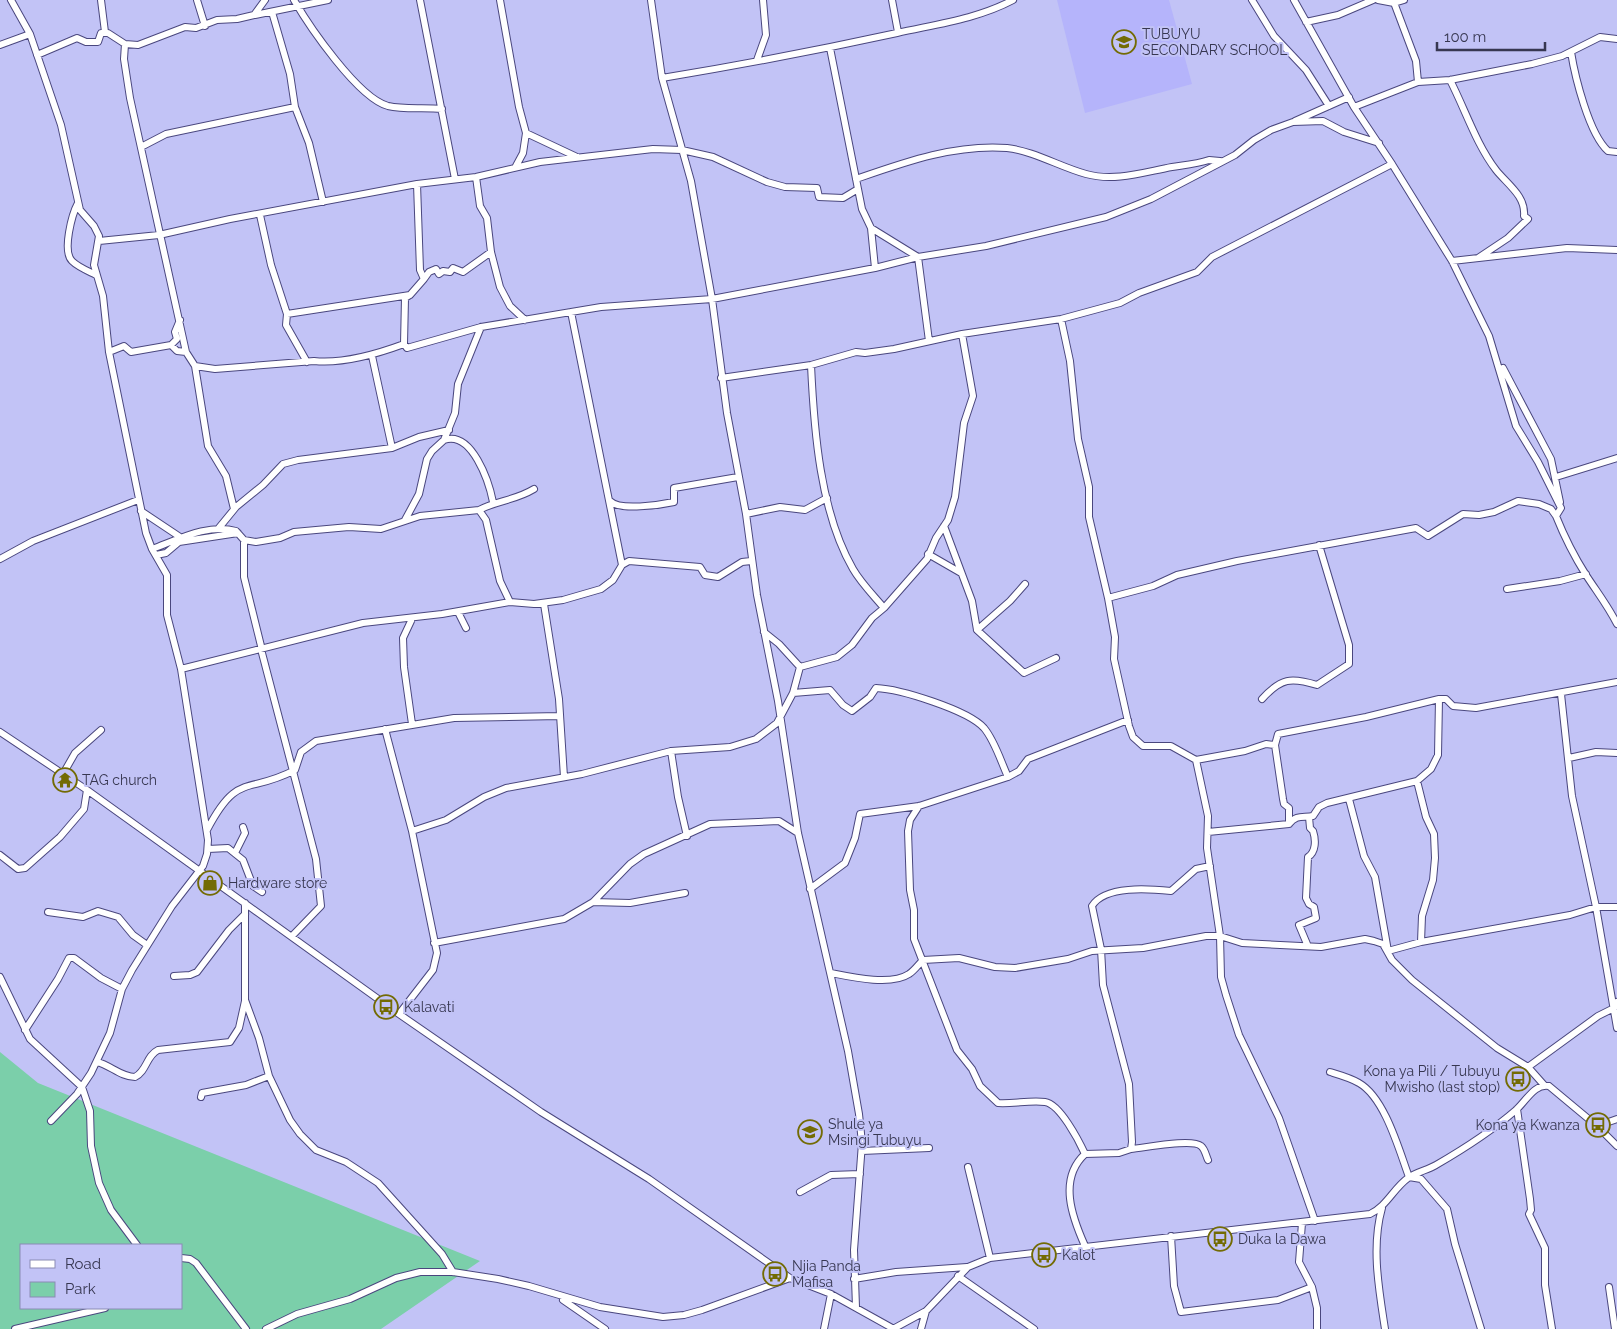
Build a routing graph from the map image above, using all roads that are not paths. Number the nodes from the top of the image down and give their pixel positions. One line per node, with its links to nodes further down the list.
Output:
1 (10, 0): 26 (street)
2 (101, 0): 24 (street)
3 (197, 0): 23 (street)
4 (265, 0): 21 (street)
5 (294, 0): 19 (street)
6 (328, 0): 19 (street)
7 (420, 0): 41 (street)
8 (500, 0): 43 (street)
9 (652, 0): 34 (street)
10 (763, 0): 33 (street)
11 (892, 0): 25 (street)
12 (1013, 0): 25 (street)
13 (1252, 0): 38 (street)
14 (1294, 0): 22 (street)
15 (1373, 0): 22 (street)
16 (1378, 0): 18 (street)
17 (1404, 0): 18 (street)
18 (1393, 1): 36 (street)
19 (298, 7): 20 (street); 41 (street)
20 (272, 12): 21 (street); 39 (street)
21 (254, 15): 23 (street)
22 (1306, 22): 37 (street)
23 (205, 26): 28 (street)
24 (105, 32): 28 (street); 32 (street)
25 (898, 32): 30 (street)
26 (30, 34): 29 (street); 32 (street)
27 (1617, 39): 31 (street)
28 (125, 44): 45 (street)
29 (0, 45)
30 (830, 48): 33 (street); 54 (street)
31 (1571, 52): 35 (street); 47 (street)
32 (37, 55): 58 (street)
33 (757, 60): 34 (street)
34 (662, 78): 46 (street)
35 (1450, 80): 36 (street); 66 (street)
36 (1418, 82): 40 (street)
37 (1349, 97): 38 (street); 40 (street)
38 (1329, 106): 42 (street)
39 (295, 107): 45 (street); 57 (street)
40 (1354, 107): 44 (street)
41 (442, 109): 53 (street)
42 (1293, 122): 44 (street); 49 (street)
43 (526, 133): 48 (street); 51 (street)
44 (1379, 143): 50 (street)
45 (141, 147): 61 (street)
46 (682, 150): 48 (street); 56 (street); 72 (street)
47 (1617, 152)
48 (578, 158): 51 (street)
49 (1221, 161): 54 (street); 65 (street)
50 (1392, 164): 67 (street); 76 (street)
51 (516, 166): 52 (street)
52 (476, 176): 53 (street); 64 (street)
53 (455, 179): 55 (street)
54 (856, 179): 56 (street)
55 (417, 184): 57 (street); 70 (street)
56 (858, 189): 60 (street)
57 (323, 202): 59 (street)
58 (78, 203): 62 (street); 69 (street)
59 (260, 215): 61 (street); 74 (street)
60 (871, 228): 65 (street); 68 (street)
61 (159, 235): 62 (street); 75 (street)
62 (99, 241): 69 (street)
63 (1617, 250): 66 (street)
64 (491, 252): 70 (street); 77 (street)
65 (918, 257): 68 (street); 80 (street)
66 (1478, 258): 67 (street)
67 (1452, 261): 86 (street)
68 (875, 268): 72 (street)
69 (96, 275): 83 (street)
70 (424, 279): 71 (street)
71 (410, 295): 74 (street); 81 (street)
72 (712, 299): 73 (street); 90 (street)
73 (571, 312): 77 (street); 100 (street)
74 (287, 314): 87 (street)
75 (180, 319): 82 (street); 84 (street)
76 (1061, 319): 79 (street); 124 (street)
77 (525, 320): 78 (street)
78 (481, 327): 81 (street); 91 (street)
79 (962, 334): 80 (street); 109 (street)
80 (929, 342): 88 (street)
81 (404, 344): 85 (street)
82 (171, 345): 83 (street); 84 (street)
83 (109, 352): 99 (street)
84 (186, 352): 89 (street)
85 (372, 356): 87 (street); 93 (street)
86 (1497, 357): 96 (street); 102 (street)
87 (307, 362): 89 (street)
88 (811, 365): 90 (street); 98 (street)
89 (195, 366): 103 (street)
90 (722, 378): 95 (street)
91 (448, 430): 92 (street); 93 (street)
92 (444, 440): 101 (street); 108 (street)
93 (392, 448): 103 (street)
94 (1617, 458): 96 (street)
95 (738, 476): 100 (street); 106 (street)
96 (1556, 477): 102 (street)
97 (534, 489): 101 (street)
98 (827, 498): 106 (street); 127 (street)
99 (138, 500): 105 (street); 117 (street)
100 (609, 500): 119 (street)
101 (493, 502): 104 (street)
102 (1561, 508): 107 (street)
103 (234, 509): 110 (street)
104 (479, 510): 108 (street); 125 (street)
105 (142, 511): 112 (street); 115 (street)
106 (746, 514): 118 (street)
107 (1556, 516): 114 (street); 121 (street)
108 (405, 520): 113 (street)
109 (944, 526): 116 (street); 120 (street)
110 (218, 529): 111 (street); 112 (street)
111 (238, 533): 113 (street); 115 (street)
112 (180, 537): 115 (street)
113 (244, 540): 134 (street)
114 (1319, 545): 124 (street); 141 (street)
115 (154, 552): 137 (street)
116 (928, 554): 120 (street); 127 (street)
117 (0, 559)
118 (751, 561): 119 (street); 133 (street)
119 (622, 565): 126 (street)
120 (961, 573): 132 (street)
121 (1586, 574): 123 (street); 130 (street)
122 (1026, 584): 132 (street)
123 (1507, 589)
124 (1108, 598): 145 (street)
125 (510, 602): 126 (street); 128 (street)
126 (544, 604): 143 (street)
127 (884, 608): 136 (street)
128 (458, 612): 131 (street); 134 (street)
129 (411, 621): 146 (street)
130 (1617, 624)
131 (466, 628)
132 (976, 630): 135 (street)
133 (764, 632): 136 (street); 144 (street)
134 (262, 651): 137 (street); 155 (street)
135 (1056, 658)
136 (800, 667): 139 (street)
137 (181, 669): 166 (street)
138 (1617, 682): 140 (street)
139 (793, 693): 144 (street); 158 (street)
140 (1561, 694): 142 (street); 153 (street)
141 (1262, 699)
142 (1439, 699): 150 (street); 159 (street)
143 (560, 716): 146 (street); 157 (street)
144 (780, 717): 151 (street); 169 (street)
145 (1128, 720): 154 (street); 158 (street)
146 (412, 724): 147 (street)
147 (385, 729): 155 (street); 167 (street)
148 (101, 730): 156 (street)
149 (0, 732): 156 (street)
150 (1275, 745): 154 (street); 164 (street)
151 (671, 751): 157 (street); 170 (street)
152 (1617, 753): 153 (street)
153 (1569, 758): 181 (street)
154 (1196, 760): 168 (street)
155 (292, 772): 166 (street); 185 (street)
156 (64, 774): 160 (street)
157 (564, 777): 167 (street)
158 (1008, 777): 162 (street)
159 (1417, 782): 161 (street); 187 (street)
160 (87, 790): 173 (street); 175 (street)
161 (1349, 799): 163 (street); 192 (street)
162 (919, 806): 176 (street); 193 (street)
163 (1309, 817): 164 (street); 189 (street)
164 (1289, 824): 168 (street)
165 (244, 827): 172 (street)
166 (207, 830): 171 (street)
167 (412, 831): 188 (street)
168 (1208, 832): 174 (street)
169 (798, 833): 170 (street); 176 (street)
170 (687, 836): 180 (street)
171 (208, 849): 172 (street); 175 (street)
172 (235, 853): 177 (street)
173 (0, 856)
174 (1210, 866): 186 (street); 191 (street)
175 (200, 871): 179 (street); 190 (street)
176 (810, 889): 194 (street)
177 (262, 892)
178 (684, 893): 180 (street)
179 (245, 902): 184 (street); 185 (street)
180 (593, 902): 188 (street)
181 (1596, 907): 182 (street); 187 (street); 199 (street)
182 (1617, 907)
183 (48, 912): 190 (street)
184 (244, 914): 195 (street); 198 (street)
185 (292, 936): 200 (street)
186 (1220, 936): 189 (street); 191 (street); 225 (street)
187 (1421, 942): 192 (street)
188 (434, 943): 200 (street)
189 (1307, 944): 192 (street)
190 (147, 945): 197 (street)
191 (1101, 949): 193 (street); 216 (street)
192 (1388, 951): 204 (street)
193 (923, 960): 194 (street); 218 (street)
194 (831, 973): 217 (street)
195 (174, 976)
196 (0, 977): 202 (street)
197 (122, 989): 202 (street); 203 (street)
198 (245, 1000): 203 (street); 206 (street)
199 (1615, 1005): 201 (street); 204 (street)
200 (399, 1014): 235 (street)
201 (1617, 1028)
202 (25, 1030): 208 (street)
203 (97, 1062): 208 (street)
204 (1528, 1067): 207 (street)
205 (1330, 1072): 222 (street)
206 (269, 1076): 209 (street); 233 (street)
207 (1544, 1085): 210 (street); 213 (street)
208 (82, 1087): 212 (street); 228 (street)
209 (201, 1097)
210 (1517, 1109): 222 (street); 256 (street)
211 (1617, 1119): 213 (street)
212 (51, 1121)
213 (1597, 1126): 214 (street)
214 (1617, 1146)
215 (929, 1148): 217 (street)
216 (1131, 1149): 218 (street); 219 (street)
217 (862, 1151): 221 (street)
218 (1085, 1154): 229 (street)
219 (1208, 1160)
220 (968, 1167): 231 (street)
221 (860, 1174): 223 (street); 236 (street)
222 (1409, 1177): 224 (street); 255 (street)
223 (800, 1192)
224 (1382, 1208): 225 (street); 254 (street)
225 (1315, 1221): 226 (street)
226 (1302, 1223): 227 (street); 237 (street)
227 (1171, 1236): 229 (street); 237 (street)
228 (136, 1244)
229 (1085, 1246): 231 (street)
230 (182, 1258): 246 (street)
231 (990, 1258): 232 (street)
232 (968, 1267): 234 (street); 236 (street)
233 (453, 1272): 239 (street); 247 (street)
234 (958, 1276): 243 (street); 252 (street)
235 (790, 1278): 239 (street); 240 (street)
236 (854, 1279): 241 (street)
237 (1312, 1287): 253 (street)
238 (1609, 1287): 244 (street)
239 (552, 1294): 248 (street)
240 (831, 1294): 241 (street); 249 (street)
241 (856, 1307): 250 (street)
242 (101, 1309): 245 (street)
243 (926, 1311): 250 (street); 251 (street)
244 (1615, 1313): 257 (street)
245 (15, 1329)
246 (246, 1329)
247 (266, 1329)
248 (605, 1329)
249 (824, 1329)
250 (893, 1329)
251 (921, 1329)
252 (1034, 1329)
253 (1317, 1329)
254 (1385, 1329)
255 (1481, 1329)
256 (1552, 1329)
257 (1615, 1329)

